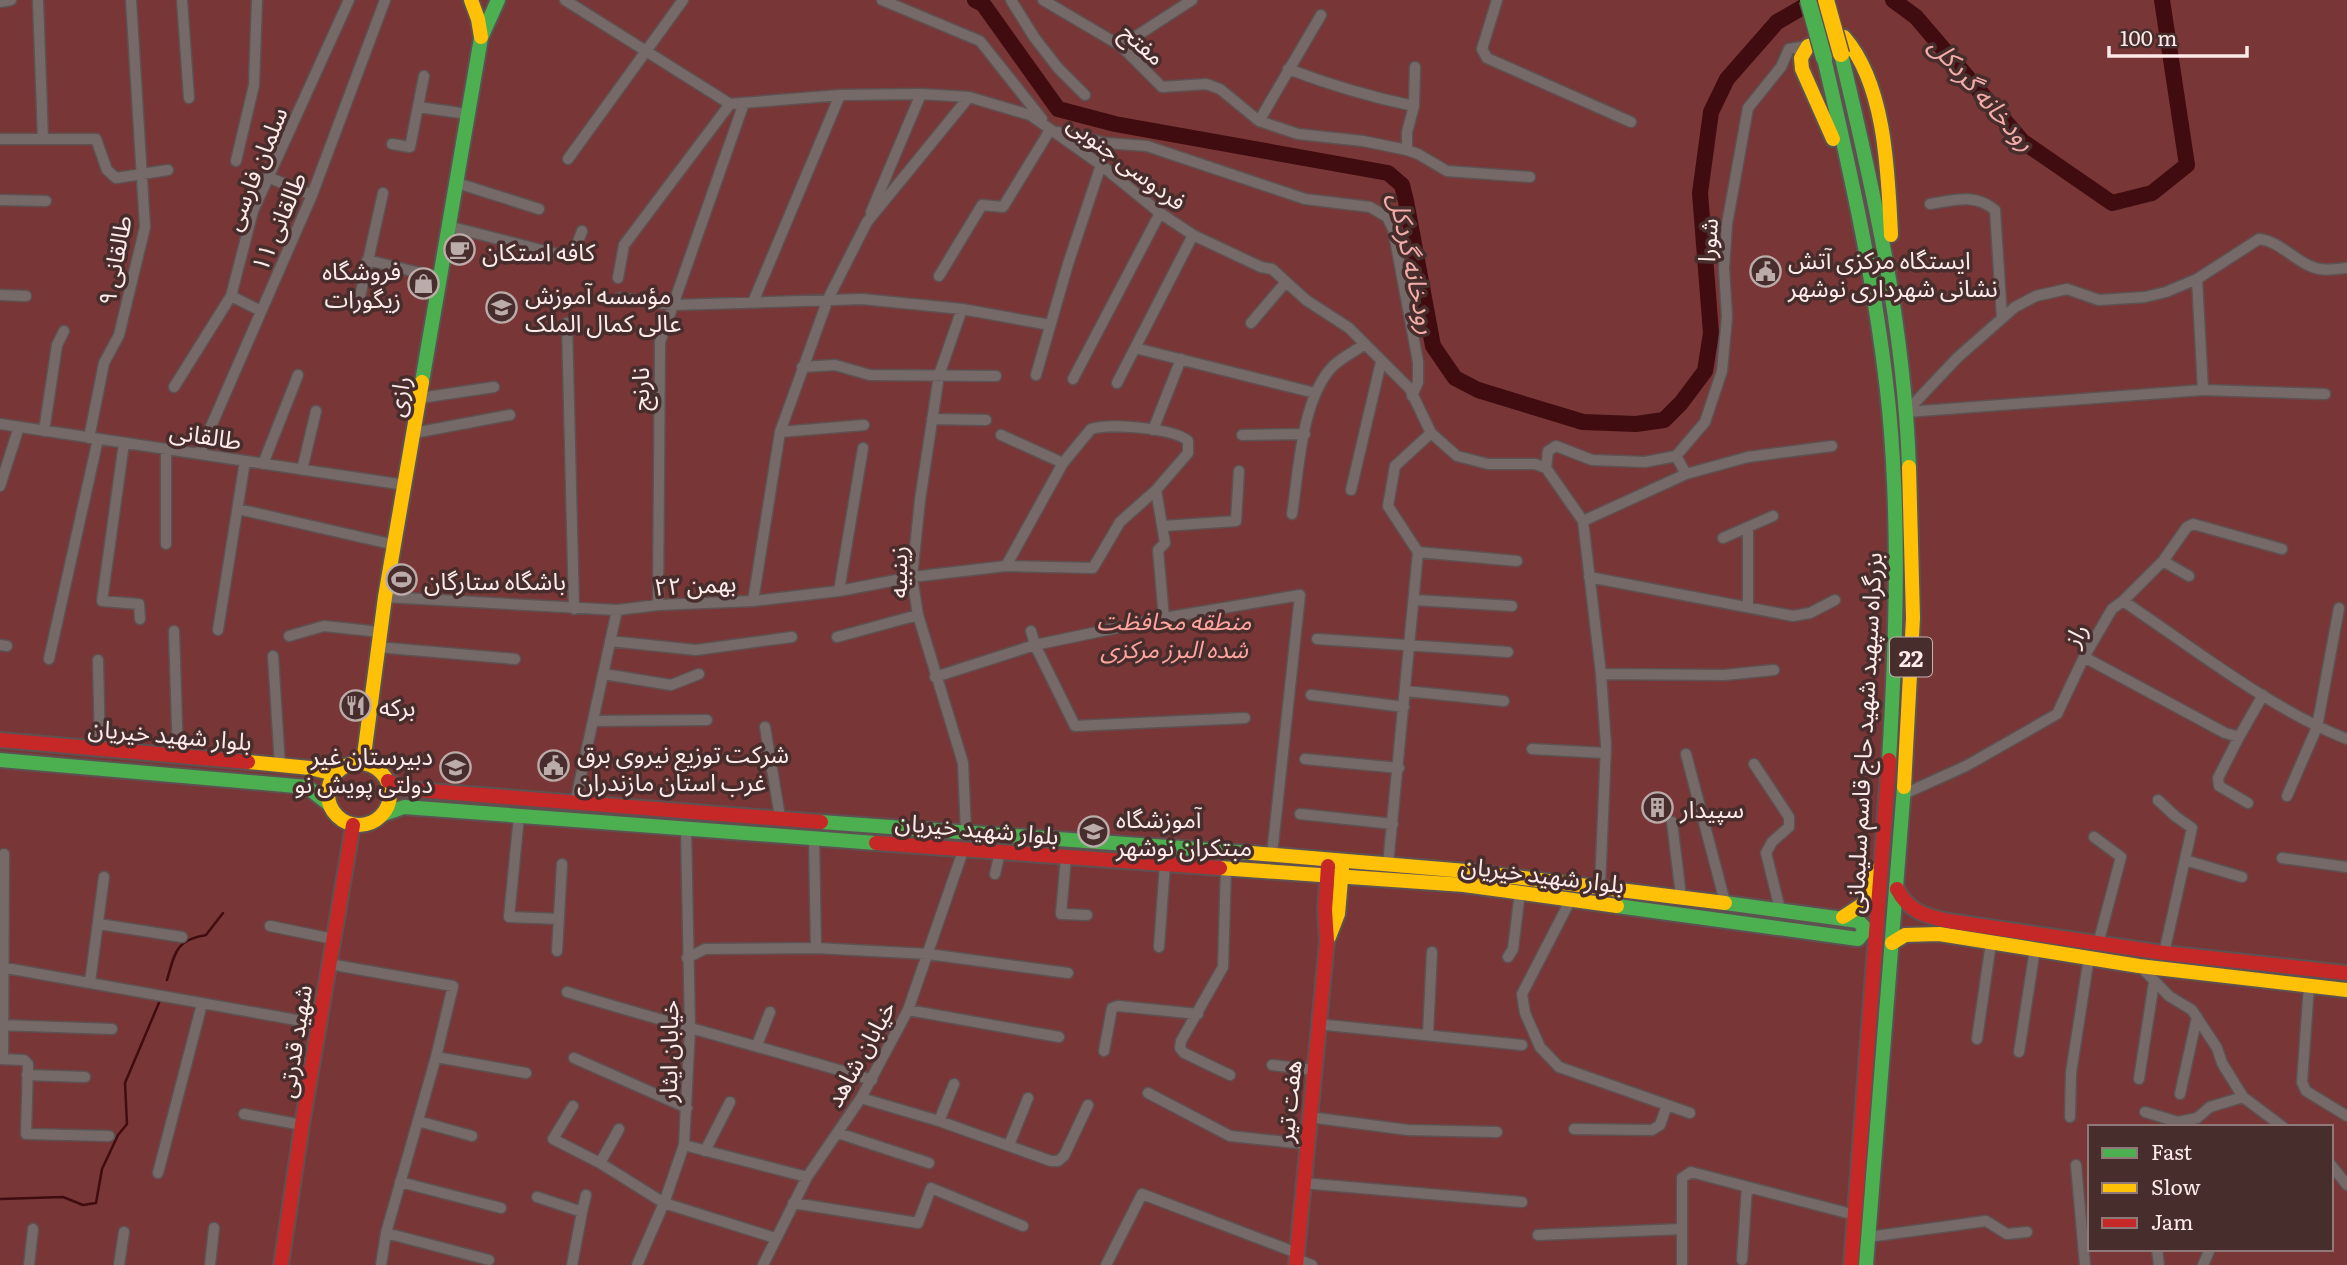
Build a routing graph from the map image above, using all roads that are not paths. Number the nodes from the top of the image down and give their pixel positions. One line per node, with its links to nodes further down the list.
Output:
1 (12, 0): 19 (street)
2 (38, 0): 44 (street)
3 (131, 0): 51 (street, طالقانی ۹)
4 (182, 0): 34 (street)
5 (257, 0): 48 (street)
6 (349, 0): 53 (street, سلمان فارسی)
7 (385, 0): 56 (street, طالقانی ۱۱)
8 (472, 0): 9 (main road); 21 (main road)
9 (496, 0): 21 (main road)
10 (565, 0): 24 (street)
11 (682, 0): 24 (street)
12 (881, 0): 42 (street)
13 (1011, 0): 32 (street)
14 (1043, 0): 22 (street, مفتح)
15 (1192, 0): 22 (street)
16 (1497, 0): 41 (street)
17 (1808, 0): 60 (main road, بزرگراه سپهبد شهید حاج قاسم سلیمانی / 22, bridge)
18 (1826, 0): 74 (main road, بزرگراه سپهبد شهید حاج قاسم سلیمانی / 22, bridge)
19 (0, 2)
20 (1321, 15): 27 (street)
21 (481, 38): 39 (main road, رازی)
22 (1121, 46): 40 (street, مفتح)
23 (1808, 46): 26 (street, شورا); 28 (main road); 74 (main road)
24 (645, 51): 36 (street); 47 (street)
25 (1415, 67): 37 (street)
26 (1781, 67): 28 (street); 130 (street, شورا)
27 (1288, 69): 37 (street); 40 (street)
28 (1802, 69): 60 (main road)
29 (424, 76): 38 (street)
30 (921, 94): 31 (street, فردوسی جنوبی); 33 (street, فردوسی جنوبی); 63 (street)
31 (840, 95): 35 (street, فردوسی جنوبی); 81 (street)
32 (1085, 95)
33 (969, 97): 42 (street, فردوسی جنوبی); 63 (street)
34 (189, 98)
35 (744, 103): 36 (street, فردوسی جنوبی); 82 (street, نارنج)
36 (730, 104): 71 (street)
37 (1414, 106): 46 (street)
38 (418, 107): 39 (street); 45 (street)
39 (468, 114): 54 (main road, رازی)
40 (1259, 121): 46 (street)
41 (1632, 122)
42 (1050, 130): 49 (street, فردوسی جنوبی); 69 (street); 106 (street)
43 (0, 139): 44 (street)
44 (43, 139): 51 (street)
45 (392, 144)
46 (1407, 150): 52 (street)
47 (568, 159)
48 (236, 161)
49 (1101, 165): 62 (street, فردوسی جنوبی); 88 (street)
50 (169, 170): 51 (street)
51 (142, 174): 124 (street, طالقانی ۹)
52 (1531, 177)
53 (270, 178): 56 (street); 77 (street, سلمان فارسی)
54 (457, 183): 61 (street); 64 (main road, رازی)
55 (383, 193): 67 (street)
56 (312, 195): 84 (street, طالقانی ۱۱)
57 (0, 200): 58 (street)
58 (46, 201)
59 (1930, 204): 85 (street)
60 (1859, 208): 243 (main road, بزرگراه سپهبد شهید حاج قاسم سلیمانی / 22)
61 (540, 209)
62 (1160, 213): 66 (street, فردوسی جنوبی); 99 (street)
63 (867, 222): 79 (street)
64 (448, 226): 65 (street); 70 (main road, رازی)
65 (582, 231)
66 (1193, 235): 73 (street, فردوسی جنوبی); 91 (street)
67 (367, 260): 70 (street); 80 (street)
68 (2347, 268): 72 (street)
69 (939, 276)
70 (440, 278): 107 (main road, رازی)
71 (618, 278)
72 (2197, 279): 85 (street); 103 (street)
73 (1285, 283): 87 (street); 90 (street, فردوسی جنوبی)
74 (1892, 291): 109 (main road, بزرگراه سپهبد شهید حاج قاسم سلیمانی / 22)
75 (0, 295): 76 (street)
76 (26, 296)
77 (231, 296): 84 (street); 101 (street, سلمان فارسی)
78 (620, 299): 82 (street)
79 (828, 299): 81 (street); 83 (street); 94 (street)
80 (359, 301)
81 (753, 302): 82 (street)
82 (674, 305): 165 (street, نارنج)
83 (962, 309): 88 (street); 96 (street, زینبیه)
84 (261, 311): 129 (street, طالقانی ۱۱)
85 (2002, 318): 109 (street)
86 (566, 323): 169 (street)
87 (1251, 323)
88 (1050, 325): 97 (street)
89 (64, 331): 117 (street)
90 (1364, 345): 93 (street, فردوسی جنوبی); 104 (street)
91 (1135, 348): 92 (street); 100 (street)
92 (1181, 359): 104 (street); 116 (street)
93 (1381, 362): 106 (street, فردوسی جنوبی); 141 (street)
94 (802, 367): 96 (street); 118 (street)
95 (298, 374): 133 (street)
96 (939, 375): 98 (street); 111 (street, زینبیه)
97 (1036, 375)
98 (996, 376)
99 (1073, 379)
100 (1116, 383)
101 (174, 387)
102 (494, 387): 107 (street)
103 (2203, 390): 105 (street); 109 (street)
104 (1315, 394): 121 (street)
105 (2325, 394)
106 (1412, 396): 120 (street, فردوسی جنوبی)
107 (420, 398): 119 (main road, رازی)
108 (316, 411): 135 (street)
109 (1907, 412): 222 (main road, بزرگراه سپهبد شهید حاج قاسم سلیمانی / 22)
110 (510, 415): 119 (street)
111 (932, 419): 112 (street); 157 (street, زینبیه)
112 (986, 420)
113 (0, 424): 115 (street, طالقانی)
114 (864, 425): 118 (street)
115 (19, 427): 117 (street, طالقانی); 139 (street)
116 (1153, 430): 132 (street, ۲۲ بهمن); 140 (street, ۲۲ بهمن)
117 (44, 431): 124 (street, طالقانی)
118 (780, 432): 163 (street)
119 (414, 433): 138 (main road, رازی)
120 (1431, 433): 134 (street, فردوسی جنوبی); 152 (street)
121 (1305, 434): 123 (street); 143 (street)
122 (1001, 435): 132 (street)
123 (1241, 435)
124 (93, 438): 125 (street, طالقانی); 188 (street, طالقانی ۹)
125 (124, 443): 127 (street, طالقانی); 173 (street)
126 (1832, 446): 137 (street)
127 (166, 449): 129 (street, طالقانی); 149 (street)
128 (863, 449): 159 (street)
129 (199, 454): 131 (street, طالقانی)
130 (1676, 456): 134 (street); 137 (street)
131 (245, 461): 133 (street, طالقانی); 142 (street)
132 (1063, 463): 155 (street, ۲۲ بهمن)
133 (263, 464): 135 (street, طالقانی)
134 (1546, 468): 145 (street)
135 (302, 470): 138 (street, طالقانی)
136 (1239, 471): 146 (street)
137 (1686, 474): 145 (street)
138 (405, 485): 150 (main road, رازی)
139 (0, 486)
140 (1156, 490): 146 (street); 155 (street, ۲۲ بهمن)
141 (1351, 491)
142 (238, 509): 150 (street); 174 (street)
143 (1292, 514)
144 (1773, 516): 147 (street)
145 (1583, 521): 158 (street)
146 (1164, 526): 172 (street)
147 (1748, 528): 148 (street); 167 (street)
148 (1723, 538)
149 (166, 544)
150 (395, 545): 160 (main road, رازی)
151 (2282, 549): 154 (street, راز)
152 (1418, 552): 153 (street); 161 (street)
153 (1517, 561)
154 (2163, 561): 156 (street); 164 (street, راز)
155 (1006, 566): 157 (street, ۲۲ بهمن)
156 (2189, 576)
157 (912, 577): 159 (street, ۲۲ بهمن); 171 (street, زینبیه)
158 (1589, 577): 167 (street); 194 (street)
159 (839, 591): 163 (street, ۲۲ بهمن)
160 (385, 597): 169 (street, ۲۲ بهمن); 181 (main road, رازی)
161 (1415, 600): 166 (street); 184 (street)
162 (1835, 600): 167 (street)
163 (753, 601): 165 (street, ۲۲ بهمن)
164 (2123, 601): 187 (street, راز); 198 (street)
165 (657, 605): 170 (street, ۲۲ بهمن)
166 (1512, 606)
167 (1748, 606)
168 (2339, 608): 205 (street)
169 (573, 609): 170 (street, ۲۲ بهمن)
170 (617, 610): 182 (street)
171 (918, 615): 179 (street); 195 (street, زینبیه)
172 (1164, 618): 183 (street); 241 (street)
173 (140, 619)
174 (218, 630)
175 (174, 631): 213 (street)
176 (1031, 631): 183 (street)
177 (289, 636): 181 (street)
178 (792, 637): 182 (street)
179 (837, 637)
180 (1317, 639): 184 (street)
181 (379, 640): 189 (street); 216 (main road, رازی)
182 (610, 641): 192 (street)
183 (1035, 645): 195 (street); 201 (street)
184 (1410, 646): 185 (street); 196 (street)
185 (1508, 652)
186 (273, 656): 218 (street)
187 (2084, 657): 206 (street); 222 (street, راز)
188 (49, 659)
189 (515, 659)
190 (98, 660): 209 (street)
191 (1774, 670): 194 (street)
192 (604, 674): 193 (street); 203 (street)
193 (699, 674)
194 (1601, 674): 211 (street)
195 (935, 677): 238 (street, زینبیه)
196 (1406, 691): 199 (street); 200 (street)
197 (1311, 695): 200 (street)
198 (2263, 695): 205 (street); 206 (street)
199 (1504, 701)
200 (1404, 707): 219 (street)
201 (1245, 718)
202 (707, 720): 203 (street)
203 (593, 721): 225 (street)
204 (765, 727): 231 (street)
205 (2317, 727): 207 (street); 223 (street)
206 (2239, 737): 226 (street)
207 (2347, 739)
208 (0, 740): 209 (main road, بلوار شهید خیریان)
209 (100, 749): 213 (main road, بلوار شهید خیریان)
210 (1532, 749): 211 (street)
211 (1605, 753): 255 (street)
212 (1686, 754): 260 (street)
213 (178, 756): 218 (main road, بلوار شهید خیریان)
214 (1305, 759): 219 (street)
215 (0, 760): 227 (main road, بلوار شهید خیریان)
216 (363, 763): 220 (main road); 221 (main road)
217 (1754, 764): 261 (street)
218 (280, 765): 220 (main road, بلوار شهید خیریان)
219 (1399, 768): 233 (street)
220 (335, 774): 227 (main road)
221 (388, 781): 225 (main road, بلوار شهید خیریان); 228 (main road)
222 (1904, 794): 256 (main road, بزرگراه سپهبد شهید حاج قاسم سلیمانی / 22)
223 (2287, 796)
224 (2158, 800): 245 (street)
225 (575, 803): 231 (main road, بلوار شهید خیریان)
226 (2248, 803)
227 (329, 804): 234 (main road)
228 (384, 814): 230 (main road, بلوار شهید خیریان); 234 (main road)
229 (1300, 814): 233 (street)
230 (519, 816): 235 (main road, بلوار شهید خیریان); 264 (street)
231 (780, 817): 238 (main road, بلوار شهید خیریان)
232 (1672, 822): 258 (street)
233 (1393, 824): 248 (street)
234 (353, 825): 269 (main road, شهید قدرتی)
235 (686, 828): 236 (main road, بلوار شهید خیریان); 282 (street, خیابان ایثار)
236 (814, 837): 238 (main road, بلوار شهید خیریان); 274 (street)
237 (2094, 837): 276 (street)
238 (965, 841): 239 (main road, بلوار شهید خیریان); 241 (main road, بلوار شهید خیریان); 280 (street, خیابان شاهد)
239 (1000, 852): 242 (main road, بلوار شهید خیریان); 252 (street)
240 (4, 854): 286 (street)
241 (1272, 854): 249 (main road, بلوار شهید خیریان)
242 (1066, 857): 247 (main road, بلوار شهید خیریان); 262 (street)
243 (1883, 858): 263 (main road); 283 (main road, بزرگراه سپهبد شهید حاج قاسم سلیمانی / 22)
244 (2282, 858): 250 (street)
245 (2185, 860): 254 (street); 279 (street)
246 (562, 864): 264 (street)
247 (1166, 864): 251 (main road, بلوار شهید خیریان); 273 (street)
248 (1388, 865): 249 (main road, بلوار شهید خیریان); 255 (main road, بلوار شهید خیریان)
249 (1335, 867): 251 (main road, بلوار شهید خیریان); 257 (main road, بلوار شهید خیریان); 301 (main road, هفت تیر)
250 (2347, 867)
251 (1226, 868): 298 (street)
252 (995, 874)
253 (104, 877): 265 (street)
254 (2242, 877)
255 (1600, 886): 258 (main road, بلوار شهید خیریان)
256 (1897, 890): 267 (main road); 271 (main road, بزرگراه سپهبد شهید حاج قاسم سلیمانی / 22)
257 (1520, 892): 259 (main road, بلوار شهید خیریان); 281 (street)
258 (1681, 896): 260 (main road, بلوار شهید خیریان)
259 (1571, 899): 270 (main road, بلوار شهید خیریان); 331 (street)
260 (1725, 902): 261 (main road, بلوار شهید خیریان)
261 (1780, 909): 263 (main road, بلوار شهید خیریان)
262 (1087, 915)
263 (1842, 918): 270 (main road, بلوار شهید خیریان)
264 (559, 919): 277 (street)
265 (99, 924): 268 (street); 290 (street)
266 (270, 926): 269 (street)
267 (1948, 928): 271 (main road); 272 (main road); 276 (main road)
268 (182, 937)
269 (333, 939): 284 (main road, شهید قدرتی)
270 (1858, 939): 283 (main road)
271 (1892, 943): 380 (main road, بزرگراه سپهبد شهید حاج قاسم سلیمانی / 22)
272 (1991, 943): 275 (main road); 307 (street)
273 (1159, 947)
274 (817, 948): 280 (street); 282 (street)
275 (2035, 949): 276 (main road); 311 (street)
276 (2094, 950): 279 (main road); 285 (main road); 337 (street)
277 (557, 951)
278 (1432, 952): 305 (street)
279 (2165, 953): 287 (main road)
280 (928, 954): 288 (street); 296 (street, خیابان شاهد)
281 (1508, 957)
282 (687, 958): 304 (street, خیابان ایثار)
283 (1873, 959): 371 (main road, بزرگراه سپهبد شهید حاج قاسم سلیمانی / 22)
284 (329, 964): 300 (main road, شهید قدرتی); 312 (street)
285 (2139, 966): 291 (street); 292 (main road)
286 (1, 967): 290 (street); 302 (street)
287 (2310, 969): 289 (main road); 292 (main road)
288 (1068, 973)
289 (2347, 973)
290 (90, 982): 295 (street)
291 (2154, 982): 299 (street); 321 (street)
292 (2309, 986): 293 (main road); 338 (street)
293 (2347, 990)
294 (567, 992): 304 (street)
295 (202, 1003): 300 (street); 358 (street)
296 (908, 1010): 306 (street); 322 (street, خیابان شاهد)
297 (770, 1012): 308 (street)
298 (1198, 1014): 310 (street); 319 (street)
299 (2197, 1017): 325 (street); 326 (street)
300 (319, 1024): 342 (main road, شهید قدرتی)
301 (1317, 1024): 305 (street); 316 (main road, هفت تیر)
302 (1, 1025): 303 (street); 314 (street)
303 (112, 1029)
304 (690, 1030): 308 (street); 333 (street, خیابان ایثار)
305 (1428, 1034): 309 (street)
306 (1059, 1037)
307 (1977, 1039)
308 (757, 1045): 322 (street)
309 (1522, 1045)
310 (1104, 1051)
311 (2019, 1052)
312 (436, 1057): 317 (street); 340 (street)
313 (574, 1058): 333 (street)
314 (1, 1059): 318 (street)
315 (1272, 1065): 316 (street)
316 (1313, 1070): 339 (main road, هفت تیر)
317 (526, 1073)
318 (27, 1075): 320 (street); 348 (street)
319 (1230, 1075)
320 (85, 1077)
321 (2139, 1079)
322 (872, 1080): 327 (street, خیابان شاهد)
323 (954, 1084): 341 (street)
324 (1148, 1093): 350 (street)
325 (2180, 1094)
326 (2243, 1097): 334 (street); 343 (street)
327 (861, 1098): 341 (street); 347 (street, خیابان شاهد)
328 (1028, 1098): 352 (street)
329 (730, 1102): 353 (street)
330 (1088, 1105): 352 (street)
331 (1667, 1105): 335 (street); 345 (street)
332 (573, 1106): 354 (street)
333 (687, 1108): 351 (street, خیابان ایثار)
334 (2145, 1112)
335 (1690, 1113)
336 (244, 1114): 342 (street)
337 (2070, 1116)
338 (2347, 1116)
339 (1309, 1117): 346 (street); 350 (main road, هفت تیر)
340 (418, 1121): 349 (street); 360 (street)
341 (939, 1121): 352 (street)
342 (302, 1125): 390 (main road, شهید قدرتی)
343 (2280, 1125)
344 (619, 1129): 354 (street)
345 (1574, 1129)
346 (1497, 1132)
347 (838, 1133): 355 (street); 359 (street, خیابان شاهد)
348 (109, 1136)
349 (472, 1136)
350 (1306, 1144): 361 (main road, هفت تیر)
351 (684, 1145): 353 (street); 367 (street, خیابان ایثار)
352 (1009, 1145)
353 (705, 1151): 359 (street)
354 (600, 1163): 367 (street)
355 (929, 1163)
356 (2076, 1165): 397 (street)
357 (2333, 1168): 362 (street)
358 (158, 1173)
359 (807, 1177): 368 (street, خیابان شاهد)
360 (400, 1182): 369 (street); 378 (street)
361 (1303, 1183): 366 (street); 384 (main road, هفت تیر)
362 (2347, 1185)
363 (1747, 1187): 371 (street); 375 (street); 382 (street)
364 (586, 1195): 370 (street)
365 (537, 1197): 370 (street)
366 (1522, 1202)
367 (664, 1203): 381 (street); 385 (street, خیابان ایثار)
368 (793, 1203): 372 (street); 381 (street, خیابان شاهد)
369 (501, 1209)
370 (582, 1212): 392 (street)
371 (1855, 1215): 395 (main road, بزرگراه سپهبد شهید حاج قاسم سلیمانی / 22)
372 (1023, 1227)
373 (214, 1228): 389 (street)
374 (33, 1229): 387 (street)
375 (1682, 1229): 379 (street); 394 (street)
376 (124, 1232): 388 (street)
377 (2027, 1232): 380 (street)
378 (386, 1233): 383 (street); 391 (street)
379 (1538, 1235)
380 (1868, 1237): 396 (main road, بزرگراه سپهبد شهید حاج قاسم سلیمانی / 22)
381 (775, 1238): 386 (street, خیابان شاهد)
382 (1742, 1259)
383 (489, 1260)
384 (1300, 1261): 393 (street)
385 (639, 1264)
386 (766, 1264)
387 (29, 1265)
388 (120, 1265)
389 (210, 1265)
390 (281, 1265)
391 (381, 1265)
392 (572, 1265)
393 (1106, 1265)
394 (1682, 1265)
395 (1851, 1265)
396 (1866, 1265)
397 (2085, 1265)

